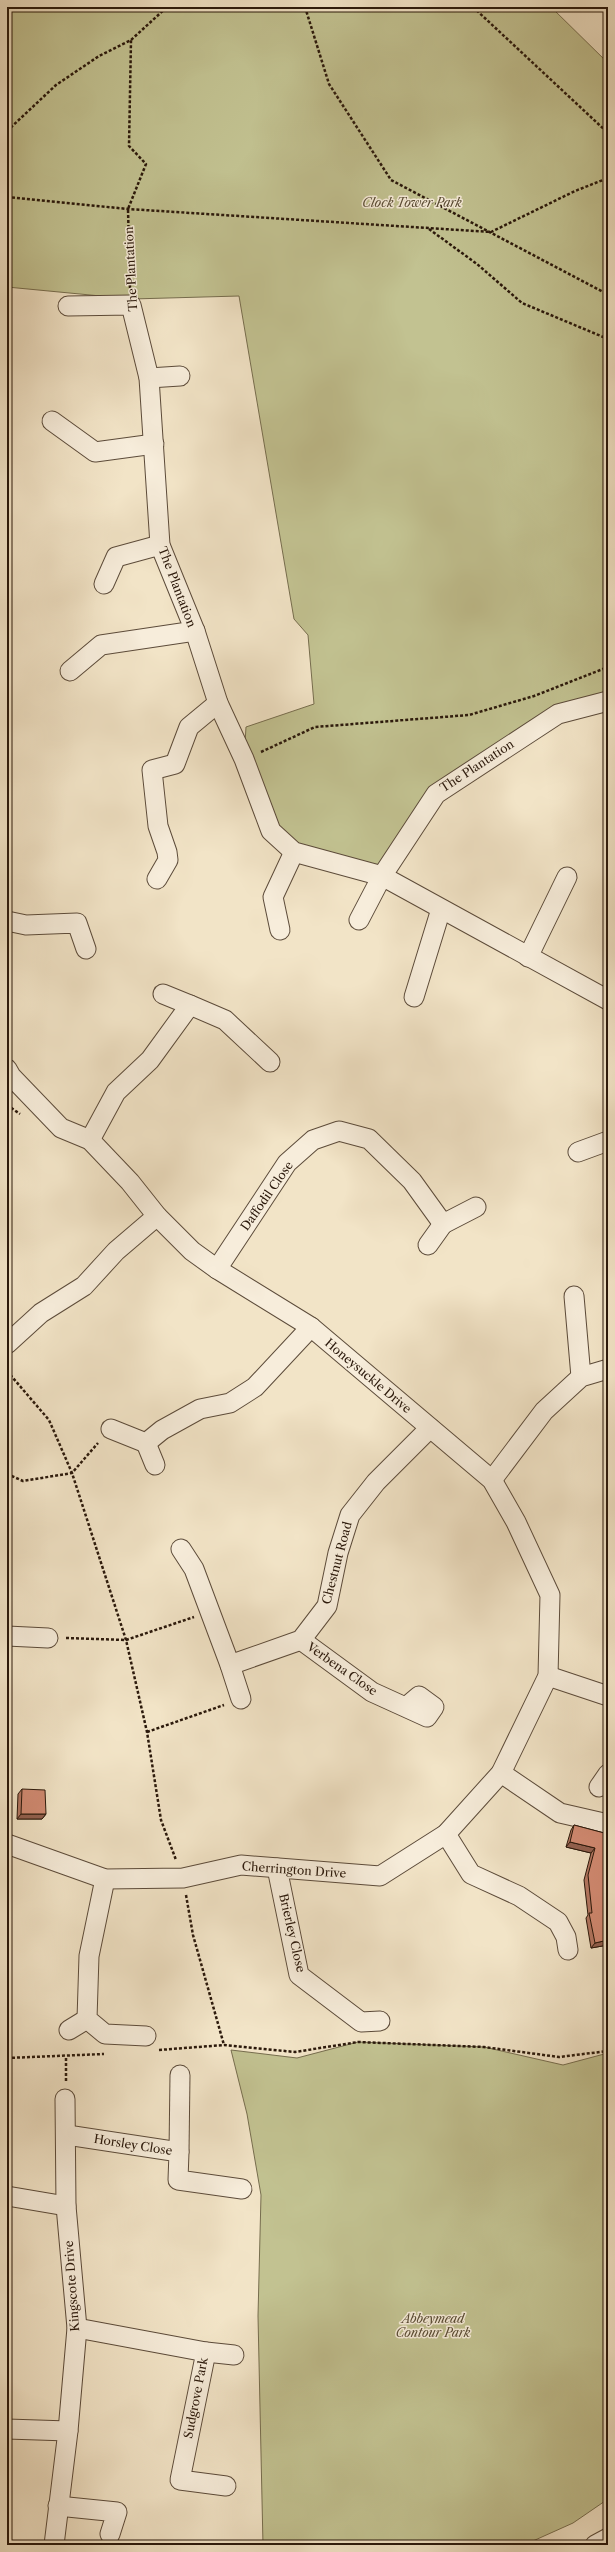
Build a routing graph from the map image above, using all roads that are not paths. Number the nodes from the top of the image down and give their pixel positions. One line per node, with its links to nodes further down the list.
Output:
1 (68, 306): 3 (street, The Plantation)
2 (180, 376): 3 (street)
3 (149, 378): 5 (street, The Plantation)
4 (52, 420): 5 (street)
5 (154, 444): 6 (street, The Plantation)
6 (160, 545): 7 (street); 8 (street, The Plantation)
7 (104, 584)
8 (195, 631): 9 (street); 11 (street, The Plantation)
9 (70, 671)
10 (608, 701): 13 (street, The Plantation)
11 (218, 703): 12 (street, The Plantation); 15 (street)
12 (294, 852): 13 (street, The Plantation); 19 (street)
13 (382, 876): 16 (street, The Plantation); 18 (street)
14 (566, 877): 21 (street)
15 (157, 879)
16 (441, 909): 21 (street, The Plantation); 23 (street)
17 (7, 920): 20 (street)
18 (359, 920)
19 (280, 930)
20 (86, 949)
21 (528, 957): 24 (street, The Plantation)
22 (163, 994): 25 (street)
23 (414, 997)
24 (608, 1000)
25 (190, 1005): 26 (street); 28 (street)
26 (270, 1062)
27 (7, 1069): 28 (street, Honeysuckle Drive)
28 (90, 1140): 32 (street, Honeysuckle Drive)
29 (608, 1141): 30 (street)
30 (578, 1152)
31 (476, 1207): 33 (street)
32 (156, 1216): 35 (street, Honeysuckle Drive); 38 (street)
33 (443, 1224): 34 (street); 35 (street, Daffodil Close)
34 (428, 1245)
35 (217, 1269): 37 (street, Honeysuckle Drive)
36 (574, 1296): 40 (street)
37 (311, 1327): 41 (street, Honeysuckle Drive); 43 (street)
38 (7, 1344)
39 (608, 1369): 40 (street)
40 (581, 1377): 45 (street)
41 (430, 1428): 45 (street, Honeysuckle Drive); 49 (street, Chestnut Road)
42 (110, 1429): 43 (street)
43 (146, 1443): 44 (street)
44 (155, 1465)
45 (492, 1480): 51 (street, Honeysuckle Drive)
46 (181, 1549): 50 (street)
47 (7, 1636): 48 (street)
48 (48, 1638)
49 (301, 1640): 50 (street); 54 (street, Verbena Close)
50 (230, 1664): 53 (street)
51 (548, 1676): 52 (street); 55 (street, Honeysuckle Drive)
52 (608, 1696)
53 (240, 1699)
54 (427, 1717)
55 (501, 1773): 56 (street); 57 (street, Cherrington Drive)
56 (608, 1824)
57 (446, 1834): 59 (street, Cherrington Drive); 61 (street)
58 (7, 1844): 60 (street, Cherrington Drive)
59 (278, 1868): 60 (street, Cherrington Drive); 63 (street, Brierley Close)
60 (105, 1879): 62 (street)
61 (568, 1950)
62 (87, 2019): 64 (street); 65 (street)
63 (380, 2021)
64 (69, 2030)
65 (150, 2043)
66 (180, 2075): 69 (street)
67 (65, 2099): 68 (street, Kingscote Drive)
68 (67, 2135): 69 (street, Horsley Close); 72 (street, Kingscote Drive)
69 (179, 2152): 70 (street, Horsley Close)
70 (242, 2189)
71 (7, 2196): 72 (street)
72 (66, 2206): 73 (street, Kingscote Drive)
73 (77, 2328): 74 (street, Sudgrove Park); 77 (street, Kingscote Drive)
74 (206, 2352): 75 (street); 78 (street, Sudgrove Park)
75 (234, 2355)
76 (7, 2428): 77 (street)
77 (68, 2432): 79 (street, Kingscote Drive)
78 (226, 2486)
79 (58, 2506): 80 (street); 82 (street, Kingscote Drive)
80 (110, 2534)
81 (608, 2538): 83 (street)
82 (54, 2545)
83 (595, 2545)

